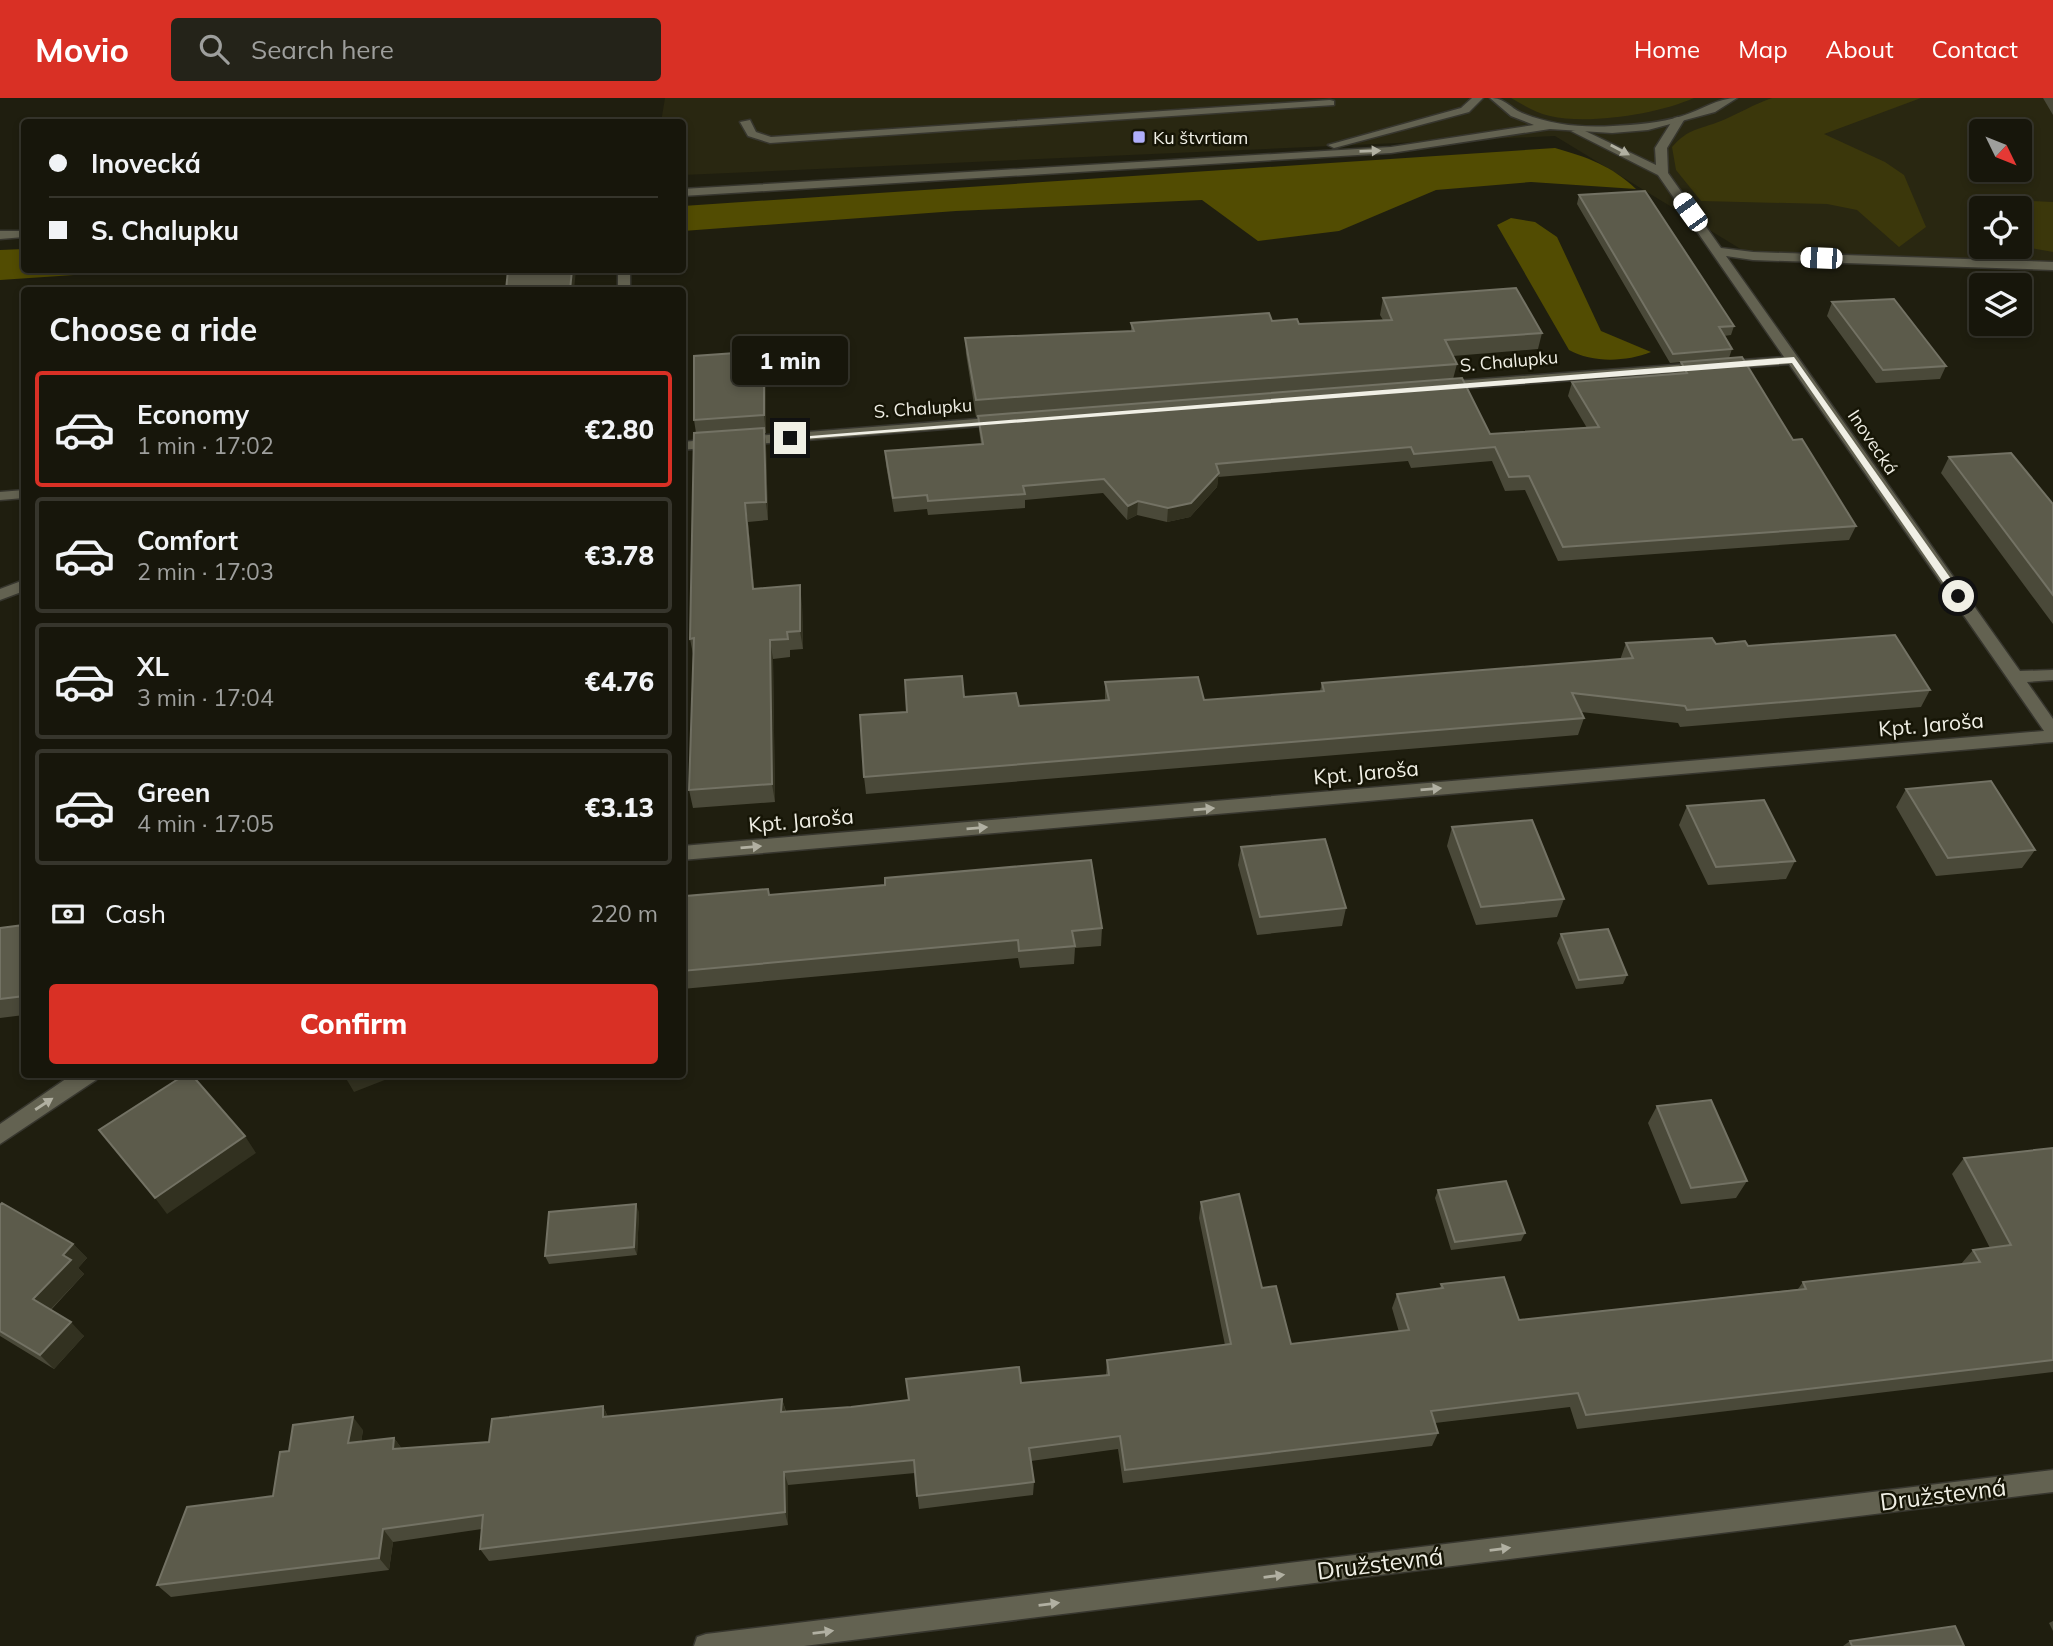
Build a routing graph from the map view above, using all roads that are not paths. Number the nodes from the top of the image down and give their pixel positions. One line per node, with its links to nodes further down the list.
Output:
1 (1478, 98): 9 (street)
2 (1495, 98): 7 (street)
3 (1733, 98): 5 (street)
4 (1330, 103): 6 (street)
5 (1678, 120): 8 (street); 10 (street)
6 (746, 122)
7 (1547, 126): 8 (street); 9 (street, one-way to 7)
8 (1577, 131): 10 (street, Inovecká, one-way to 10)
9 (1302, 153): 11 (street)
10 (1662, 173): 14 (street, Inovecká)
11 (686, 192)
12 (21, 234): 13 (street)
13 (0, 235)
14 (1718, 251): 15 (street); 16 (street, Inovecká)
15 (2053, 266)
16 (1794, 360): 17 (street, S. Chalupku); 25 (street, Inovecká)
17 (1420, 388)
18 (1017, 420): 19 (street, S. Chalupku)
19 (686, 446)
20 (21, 494): 21 (street)
21 (0, 496)
22 (21, 586): 23 (street)
23 (0, 595)
24 (2053, 676): 25 (street)
25 (2015, 677): 26 (street, Inovecká)
26 (2053, 734): 27 (street, Kpt. Jaroša, one-way to 26)
27 (686, 853)
28 (83, 1078): 29 (street, one-way to 28)
29 (0, 1135)
30 (2053, 1481): 31 (street, Družstevná, one-way to 30)
31 (706, 1646)

